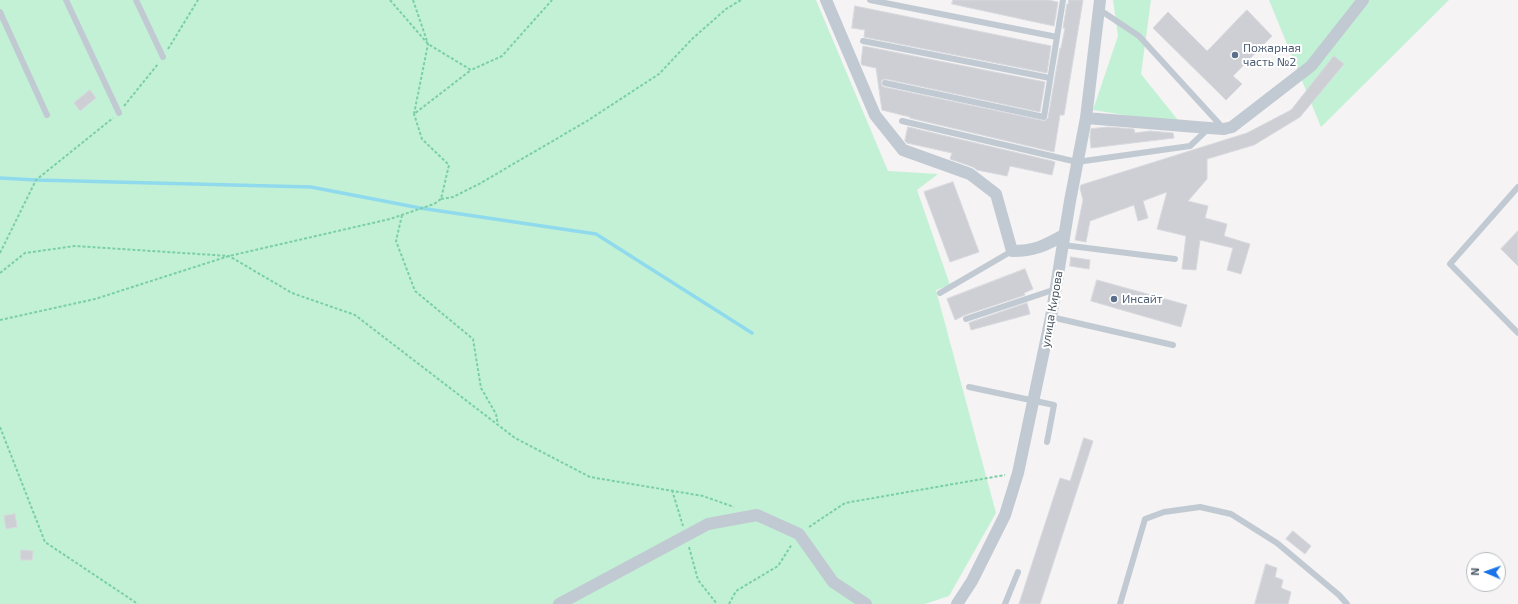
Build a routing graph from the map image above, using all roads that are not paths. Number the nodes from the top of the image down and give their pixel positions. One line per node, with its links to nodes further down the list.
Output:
1 (66, 0): 14 (lane)
2 (136, 0): 11 (lane)
3 (826, 0): 23 (street)
4 (870, 0): 9 (lane)
5 (1063, 0): 9 (lane)
6 (1363, 0): 19 (street)
7 (1100, 5): 16 (street, улица Кирова); 19 (lane)
8 (0, 12): 15 (lane)
9 (1057, 37): 12 (lane)
10 (863, 41): 12 (lane)
11 (163, 57)
12 (1050, 78): 13 (lane)
13 (885, 83)
14 (119, 113)
15 (47, 115)
16 (1086, 118): 18 (street); 20 (street, улица Кирова)
17 (902, 121): 20 (lane)
18 (1209, 128): 19 (street); 20 (lane)
19 (1224, 129)
20 (1077, 162): 22 (street, улица Кирова)
21 (1518, 187): 29 (lane)
22 (1063, 240): 23 (street); 24 (lane); 25 (street, улица Кирова)
23 (1012, 251): 26 (lane)
24 (1174, 259)
25 (1056, 290): 27 (street, улица Кирова); 28 (lane)
26 (940, 293)
27 (1051, 317): 30 (lane); 32 (street, улица Кирова)
28 (966, 319)
29 (1518, 332)
30 (1173, 345)
31 (969, 387): 32 (lane)
32 (1034, 400): 33 (lane); 37 (street, улица Кирова)
33 (1047, 442)
34 (1018, 572): 38 (lane)
35 (558, 604): 36 (street)
36 (866, 604)
37 (957, 604)
38 (1005, 604)
39 (1120, 604): 40 (lane)
40 (1347, 604)

